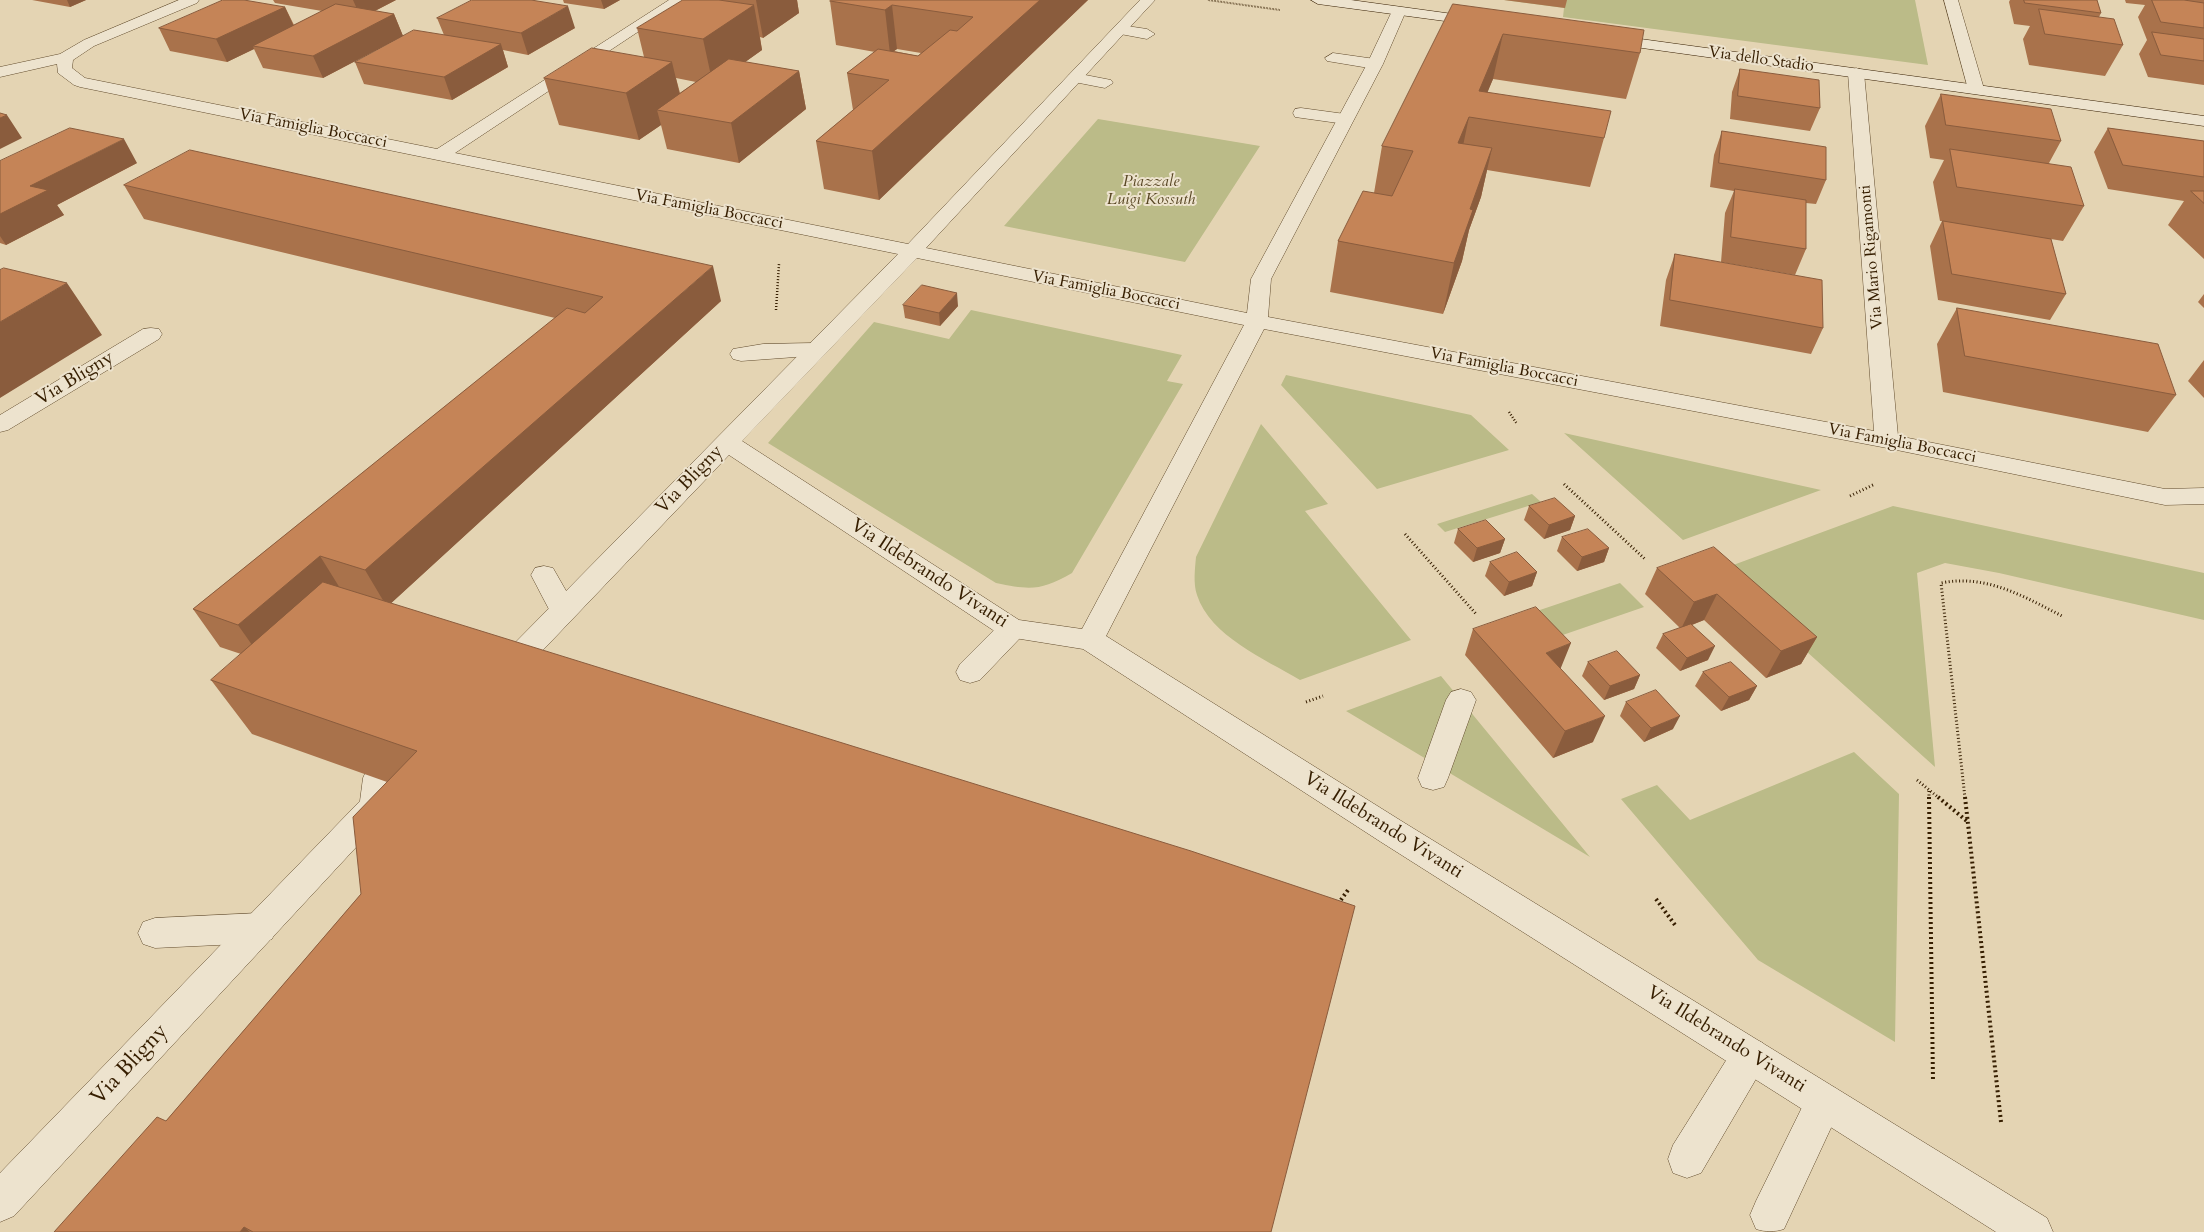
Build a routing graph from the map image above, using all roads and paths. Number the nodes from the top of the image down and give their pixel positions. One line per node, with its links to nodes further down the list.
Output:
1 (192, 0): 11 (street)
2 (680, 0): 22 (street)
3 (1148, 0): 8 (street)
4 (1318, 0): 6 (street)
5 (1951, 0): 18 (street)
6 (1399, 11): 7 (street); 13 (street)
7 (1496, 24)
8 (1120, 30): 9 (street); 16 (street)
9 (1147, 34)
10 (1584, 36): 15 (street, Via dello Stadio)
11 (65, 58): 14 (street); 22 (street, Via Famiglia Boccacci)
12 (1333, 58): 13 (street)
13 (1375, 64): 20 (street)
14 (0, 72)
15 (1856, 73): 18 (street, Via dello Stadio); 33 (street, Via Mario Rigamonti)
16 (1075, 78): 17 (street); 23 (street)
17 (1105, 82)
18 (1976, 90): 21 (street, Via dello Stadio)
19 (1301, 113): 20 (street)
20 (1345, 120): 26 (street)
21 (2204, 122)
22 (440, 155): 23 (street, Via Famiglia Boccacci)
23 (912, 251): 26 (street, Via Famiglia Boccacci); 28 (street, Via Bligny)
24 (779, 258): 25 (path)
25 (776, 314)
26 (1257, 321): 33 (street, Via Famiglia Boccacci); 48 (street)
27 (151, 334): 32 (street, Via Bligny)
28 (816, 350): 29 (street); 34 (street, Via Bligny)
29 (741, 354)
30 (1506, 407): 31 (path)
31 (1517, 424)
32 (0, 425)
33 (1887, 441): 39 (street, Via Famiglia Boccacci)
34 (726, 442): 44 (street, Via Bligny); 47 (street, Via Ildebrando Vivanti)
35 (1564, 484): 42 (path)
36 (1876, 484): 37 (path)
37 (1850, 496)
38 (2204, 496): 39 (street, Via Famiglia Boccacci)
39 (2165, 497): 40 (street, Via Famiglia Boccacci)
40 (2204, 512)
41 (1405, 534): 45 (path)
42 (1646, 560)
43 (544, 575): 44 (street)
44 (563, 610): 50 (street, Via Bligny)
45 (1477, 615)
46 (2062, 616): 58 (path)
47 (1012, 630): 48 (street, Via Ildebrando Vivanti); 49 (street)
48 (1090, 640): 65 (street, Via Ildebrando Vivanti)
49 (970, 672)
50 (478, 675)
51 (1323, 696): 53 (path)
52 (1461, 700): 54 (street)
53 (1306, 702)
54 (1433, 778)
55 (1917, 780): 56 (path)
56 (1930, 791): 58 (path); 66 (path)
57 (386, 793): 63 (street, Via Bligny)
58 (1968, 822): 68 (path)
59 (1348, 890): 61 (path)
60 (1656, 899): 62 (path)
61 (1336, 906)
62 (1675, 925)
63 (260, 928): 64 (street); 70 (street, Via Bligny)
64 (154, 933)
65 (1750, 1055): 67 (street, Via Ildebrando Vivanti); 69 (street)
66 (1932, 1081)
67 (1824, 1102): 71 (street); 72 (street, Via Ildebrando Vivanti)
68 (2001, 1122)
69 (1687, 1159)
70 (0, 1202)
71 (1770, 1215)
72 (2032, 1232)

